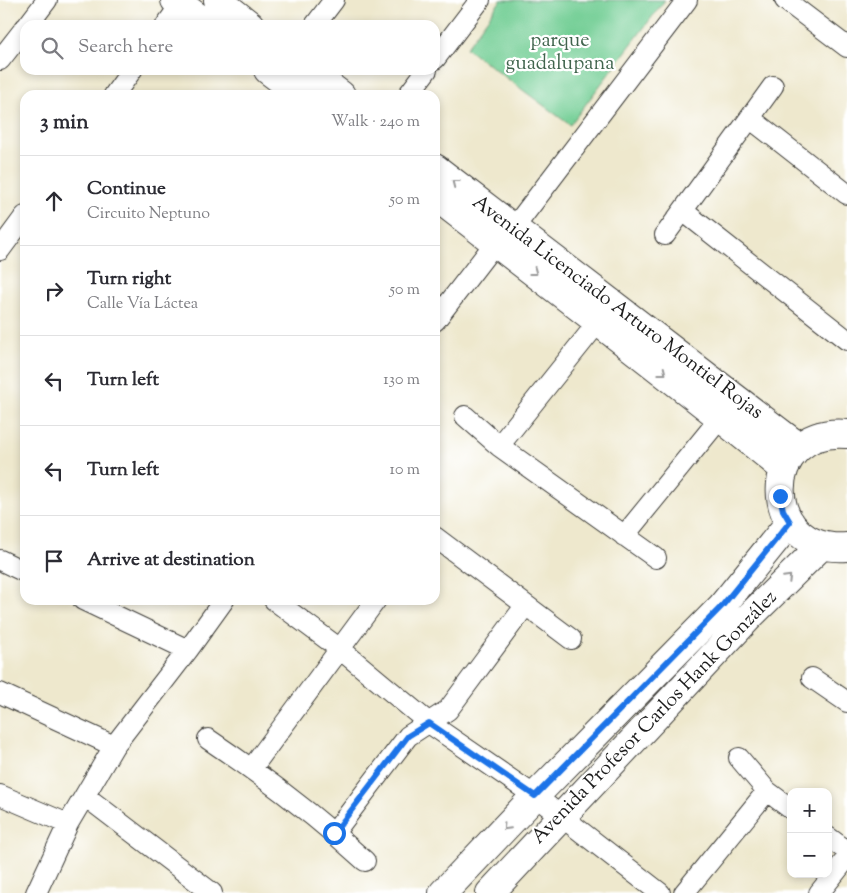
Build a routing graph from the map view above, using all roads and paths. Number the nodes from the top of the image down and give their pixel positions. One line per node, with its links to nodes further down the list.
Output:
1 (47, 0): 8 (street)
2 (218, 0): 10 (main road)
3 (334, 0): 11 (street)
4 (480, 0): 14 (street)
5 (687, 0): 30 (street)
6 (786, 0): 13 (street)
7 (174, 10): 9 (main road)
8 (32, 20)
9 (197, 20)
10 (244, 20)
11 (318, 20)
12 (20, 34): 15 (street)
13 (847, 47)
14 (440, 52)
15 (0, 60)
16 (128, 75): 20 (street)
17 (315, 75): 21 (main road)
18 (423, 75): 22 (street)
19 (774, 86): 23 (street)
20 (118, 90)
21 (334, 90)
22 (412, 90)
23 (751, 119): 25 (street); 27 (street)
24 (440, 173): 30 (main road, Avenida Licenciado Arturo Montiel Rojas, one-way to 24)
25 (847, 194)
26 (440, 199): 30 (main road, Avenida Licenciado Arturo Montiel Rojas)
27 (683, 211): 29 (street); 34 (street)
28 (20, 223): 31 (street)
29 (665, 235)
30 (504, 236): 32 (street); 33 (main road, Avenida Licenciado Arturo Montiel Rojas, one-way to 33); 39 (main road, Avenida Licenciado Arturo Montiel Rojas)
31 (0, 250)
32 (440, 315)
33 (599, 321): 36 (main road, Avenida Licenciado Arturo Montiel Rojas, one-way to 36); 38 (street)
34 (847, 340)
35 (465, 416): 38 (street)
36 (721, 417): 40 (main road, Avenida Licenciado Arturo Montiel Rojas); 42 (street)
37 (847, 434): 39 (main road)
38 (499, 446): 42 (street)
39 (799, 447): 40 (main road)
40 (784, 469): 41 (main road)
41 (790, 522): 44 (main road); 67 (main road, Avenida Profesor Carlos Hank González)
42 (624, 536): 45 (street)
43 (440, 541): 52 (street)
44 (834, 546): 69 (main road, Avenida Profesor Carlos Hank González, one-way to 44)
45 (656, 558)
46 (0, 560): 47 (street)
47 (20, 570)
48 (94, 605): 55 (street)
49 (220, 605): 55 (street)
50 (281, 605): 54 (street)
51 (372, 605): 54 (street)
52 (525, 606): 53 (street); 59 (street)
53 (570, 639)
54 (340, 649): 59 (street); 63 (street)
55 (188, 650): 61 (street)
56 (812, 678): 58 (street)
57 (0, 693): 61 (street)
58 (847, 702)
59 (429, 723): 67 (street); 71 (street)
60 (208, 739): 63 (street)
61 (114, 746): 66 (street)
62 (739, 758): 64 (street)
63 (252, 768): 71 (street)
64 (767, 791): 68 (street); 82 (street)
65 (0, 795): 70 (street)
66 (84, 796): 70 (street); 76 (street)
67 (535, 796): 69 (street); 79 (main road, Avenida Profesor Carlos Hank González, one-way to 79)
68 (787, 805)
69 (560, 817): 80 (main road, Avenida Profesor Carlos Hank González); 81 (street)
70 (68, 824): 77 (street)
71 (334, 833): 75 (street)
72 (832, 840): 73 (street)
73 (847, 851)
74 (847, 858): 83 (street)
75 (365, 861)
76 (186, 885): 78 (street)
77 (36, 893)
78 (212, 893)
79 (443, 893)
80 (490, 893)
81 (660, 893)
82 (684, 893)
83 (819, 893)

